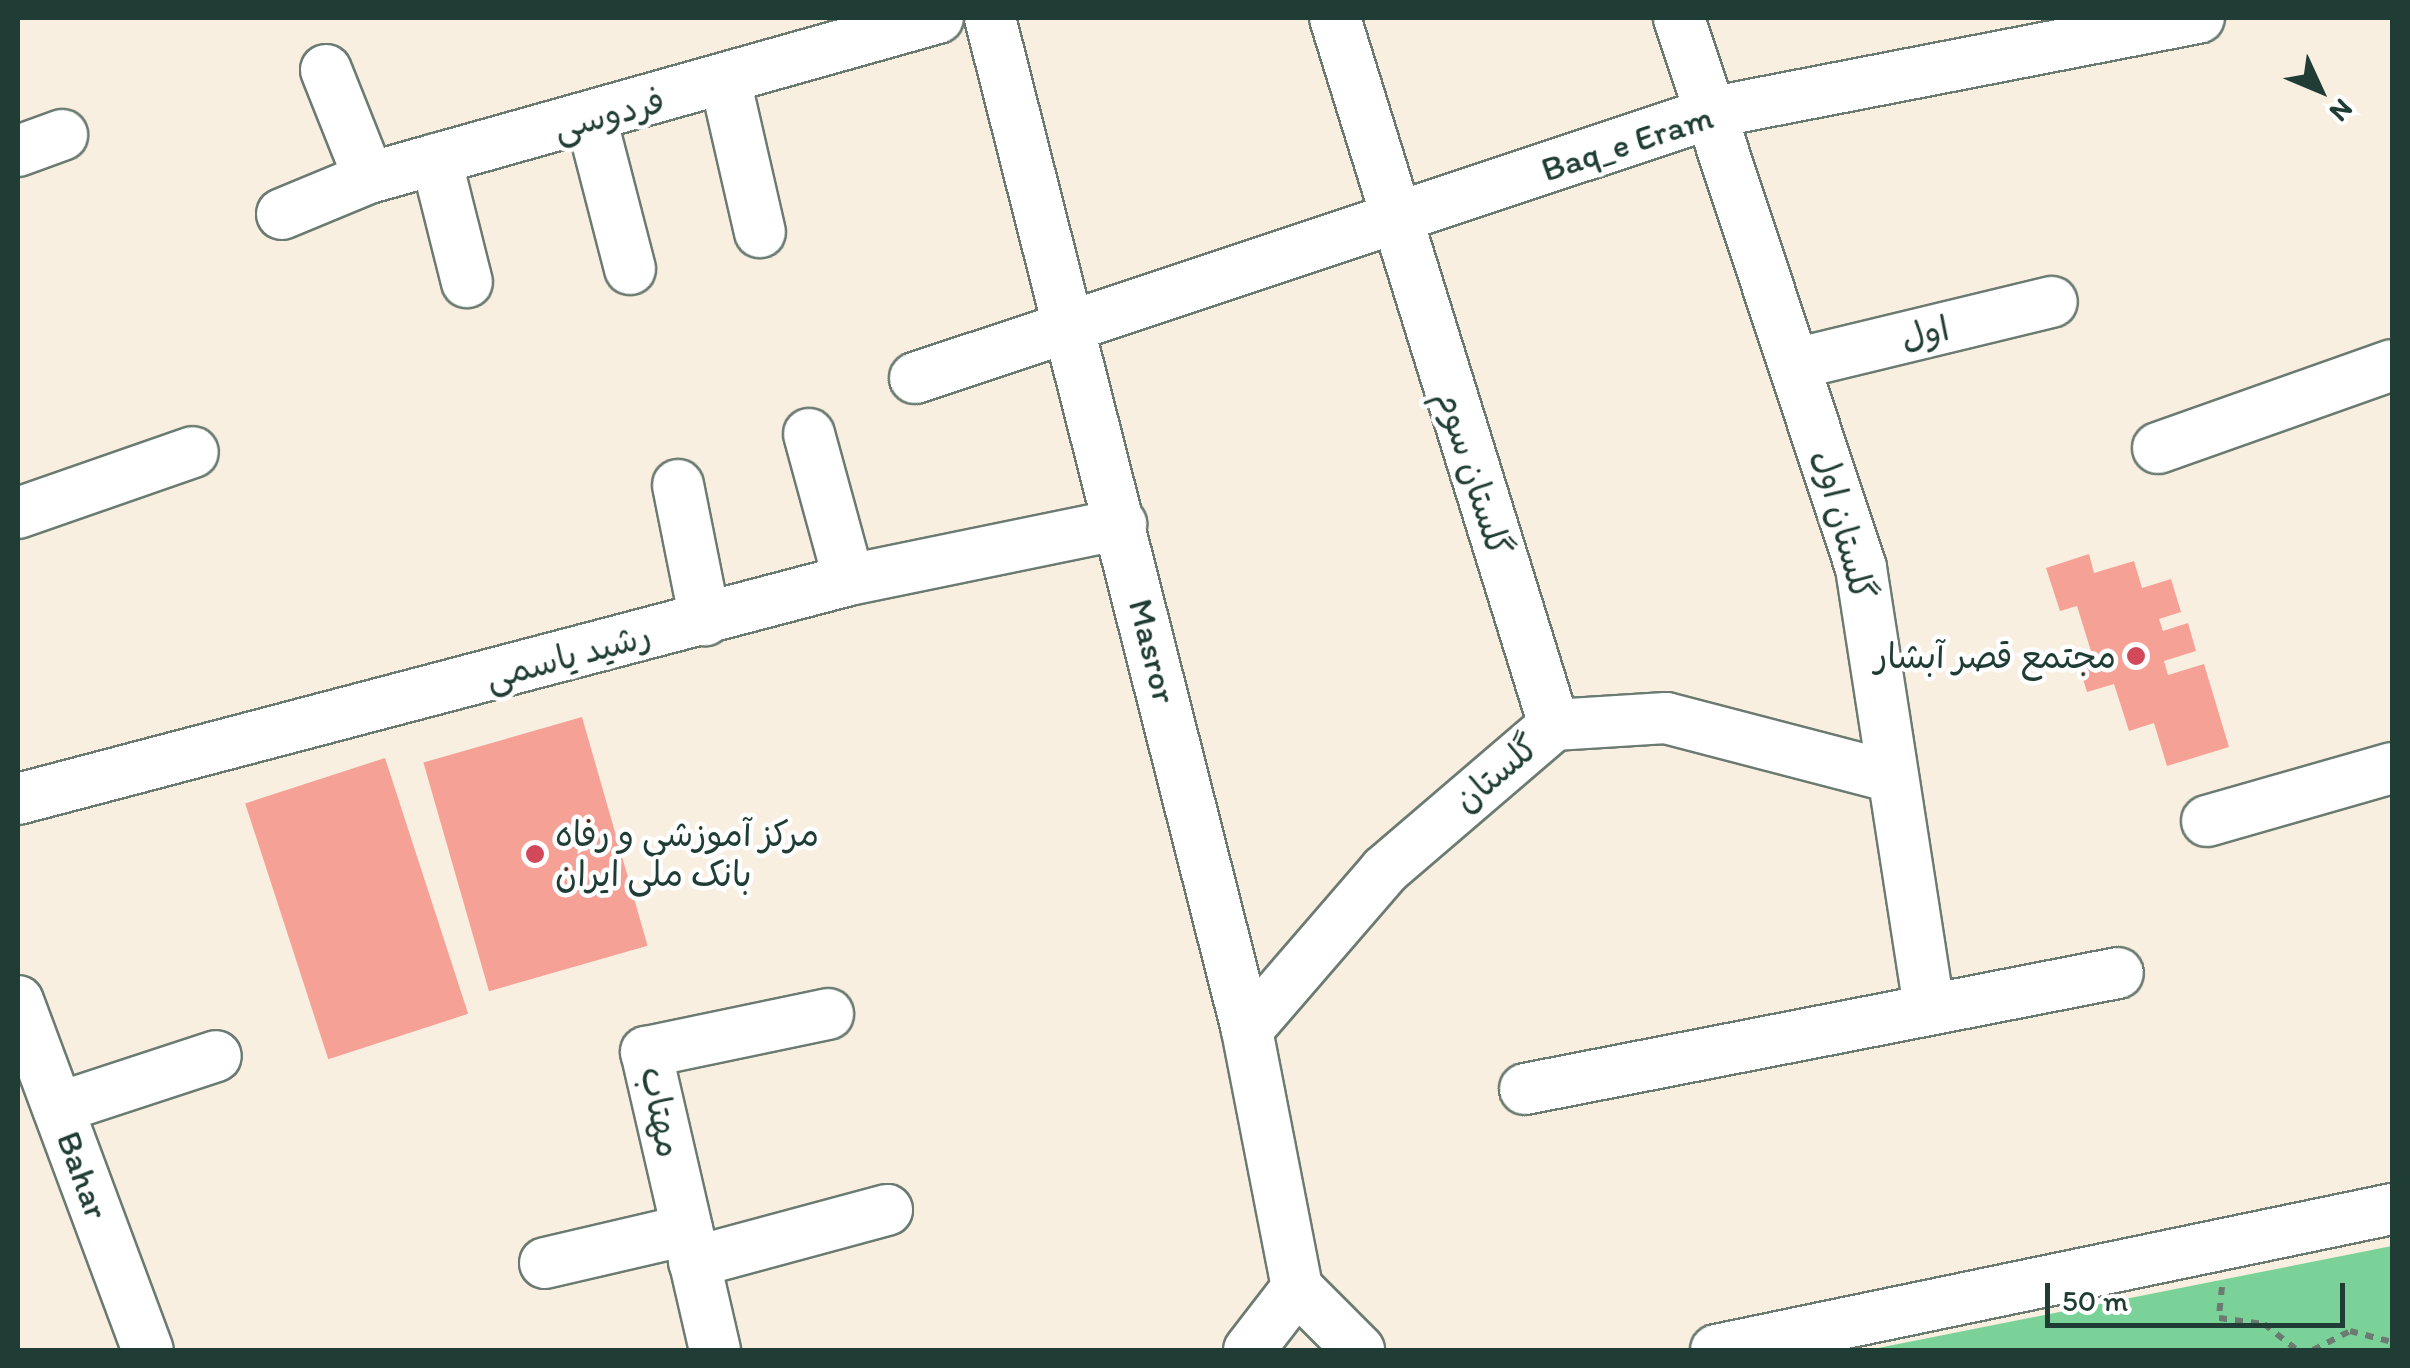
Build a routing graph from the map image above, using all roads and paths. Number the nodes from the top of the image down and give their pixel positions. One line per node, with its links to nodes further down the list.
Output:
1 (938, 18): 7 (street, فردوسی)
2 (990, 18): 18 (street, Masror)
3 (1335, 18): 13 (street, گلستان سوم)
4 (1679, 18): 8 (street, گلستان اول)
5 (2199, 18): 8 (street, Baq_e Eram)
6 (326, 70): 11 (street)
7 (726, 84): 9 (street, فردوسی); 14 (street)
8 (1714, 112): 13 (street, Baq_e Eram); 19 (street, گلستان اول)
9 (591, 118): 10 (street, فردوسی); 15 (street)
10 (436, 159): 11 (street, فردوسی); 16 (street)
11 (368, 178): 12 (street, فردوسی)
12 (282, 214)
13 (1394, 222): 18 (street, Baq_e Eram); 30 (street, گلستان سوم)
14 (760, 232)
15 (630, 269)
16 (467, 282)
17 (2052, 302): 19 (street, اول)
18 (1072, 332): 21 (street, Baq_e Eram); 27 (street, Masror)
19 (1799, 363): 32 (street, گلستان اول)
20 (2392, 365): 23 (street)
21 (916, 378)
22 (809, 434): 28 (street)
23 (2158, 448)
24 (193, 452): 26 (street)
25 (678, 485): 29 (street)
26 (18, 513)
27 (1121, 524): 28 (street, رشید یاسمی); 39 (street, Masror)
28 (849, 580): 29 (street, رشید یاسمی)
29 (706, 620): 33 (street, رشید یاسمی)
30 (1554, 724): 32 (street, گلستان); 39 (street, گلستان)
31 (2392, 768): 34 (street)
32 (1890, 776): 37 (street, گلستان اول)
33 (18, 799)
34 (2207, 821)
35 (2118, 973): 37 (street)
36 (18, 1001): 42 (street, Bahar)
37 (1929, 1009): 41 (street)
38 (828, 1014): 46 (street, مهتاب)
39 (1247, 1030): 48 (street, Masror)
40 (216, 1056): 42 (street)
41 (1525, 1088)
42 (58, 1108): 51 (street, Bahar)
43 (2392, 1208): 45 (street)
44 (887, 1210): 46 (street)
45 (2227, 1243): 49 (street); 56 (path)
46 (691, 1246): 47 (street); 52 (street, مهتاب)
47 (545, 1263)
48 (1297, 1288): 53 (street); 54 (street)
49 (1841, 1338): 55 (street)
50 (2392, 1342): 57 (path)
51 (148, 1350)
52 (714, 1350)
53 (1249, 1350)
54 (1359, 1350)
55 (1716, 1350)
56 (2297, 1350)
57 (2313, 1350)

